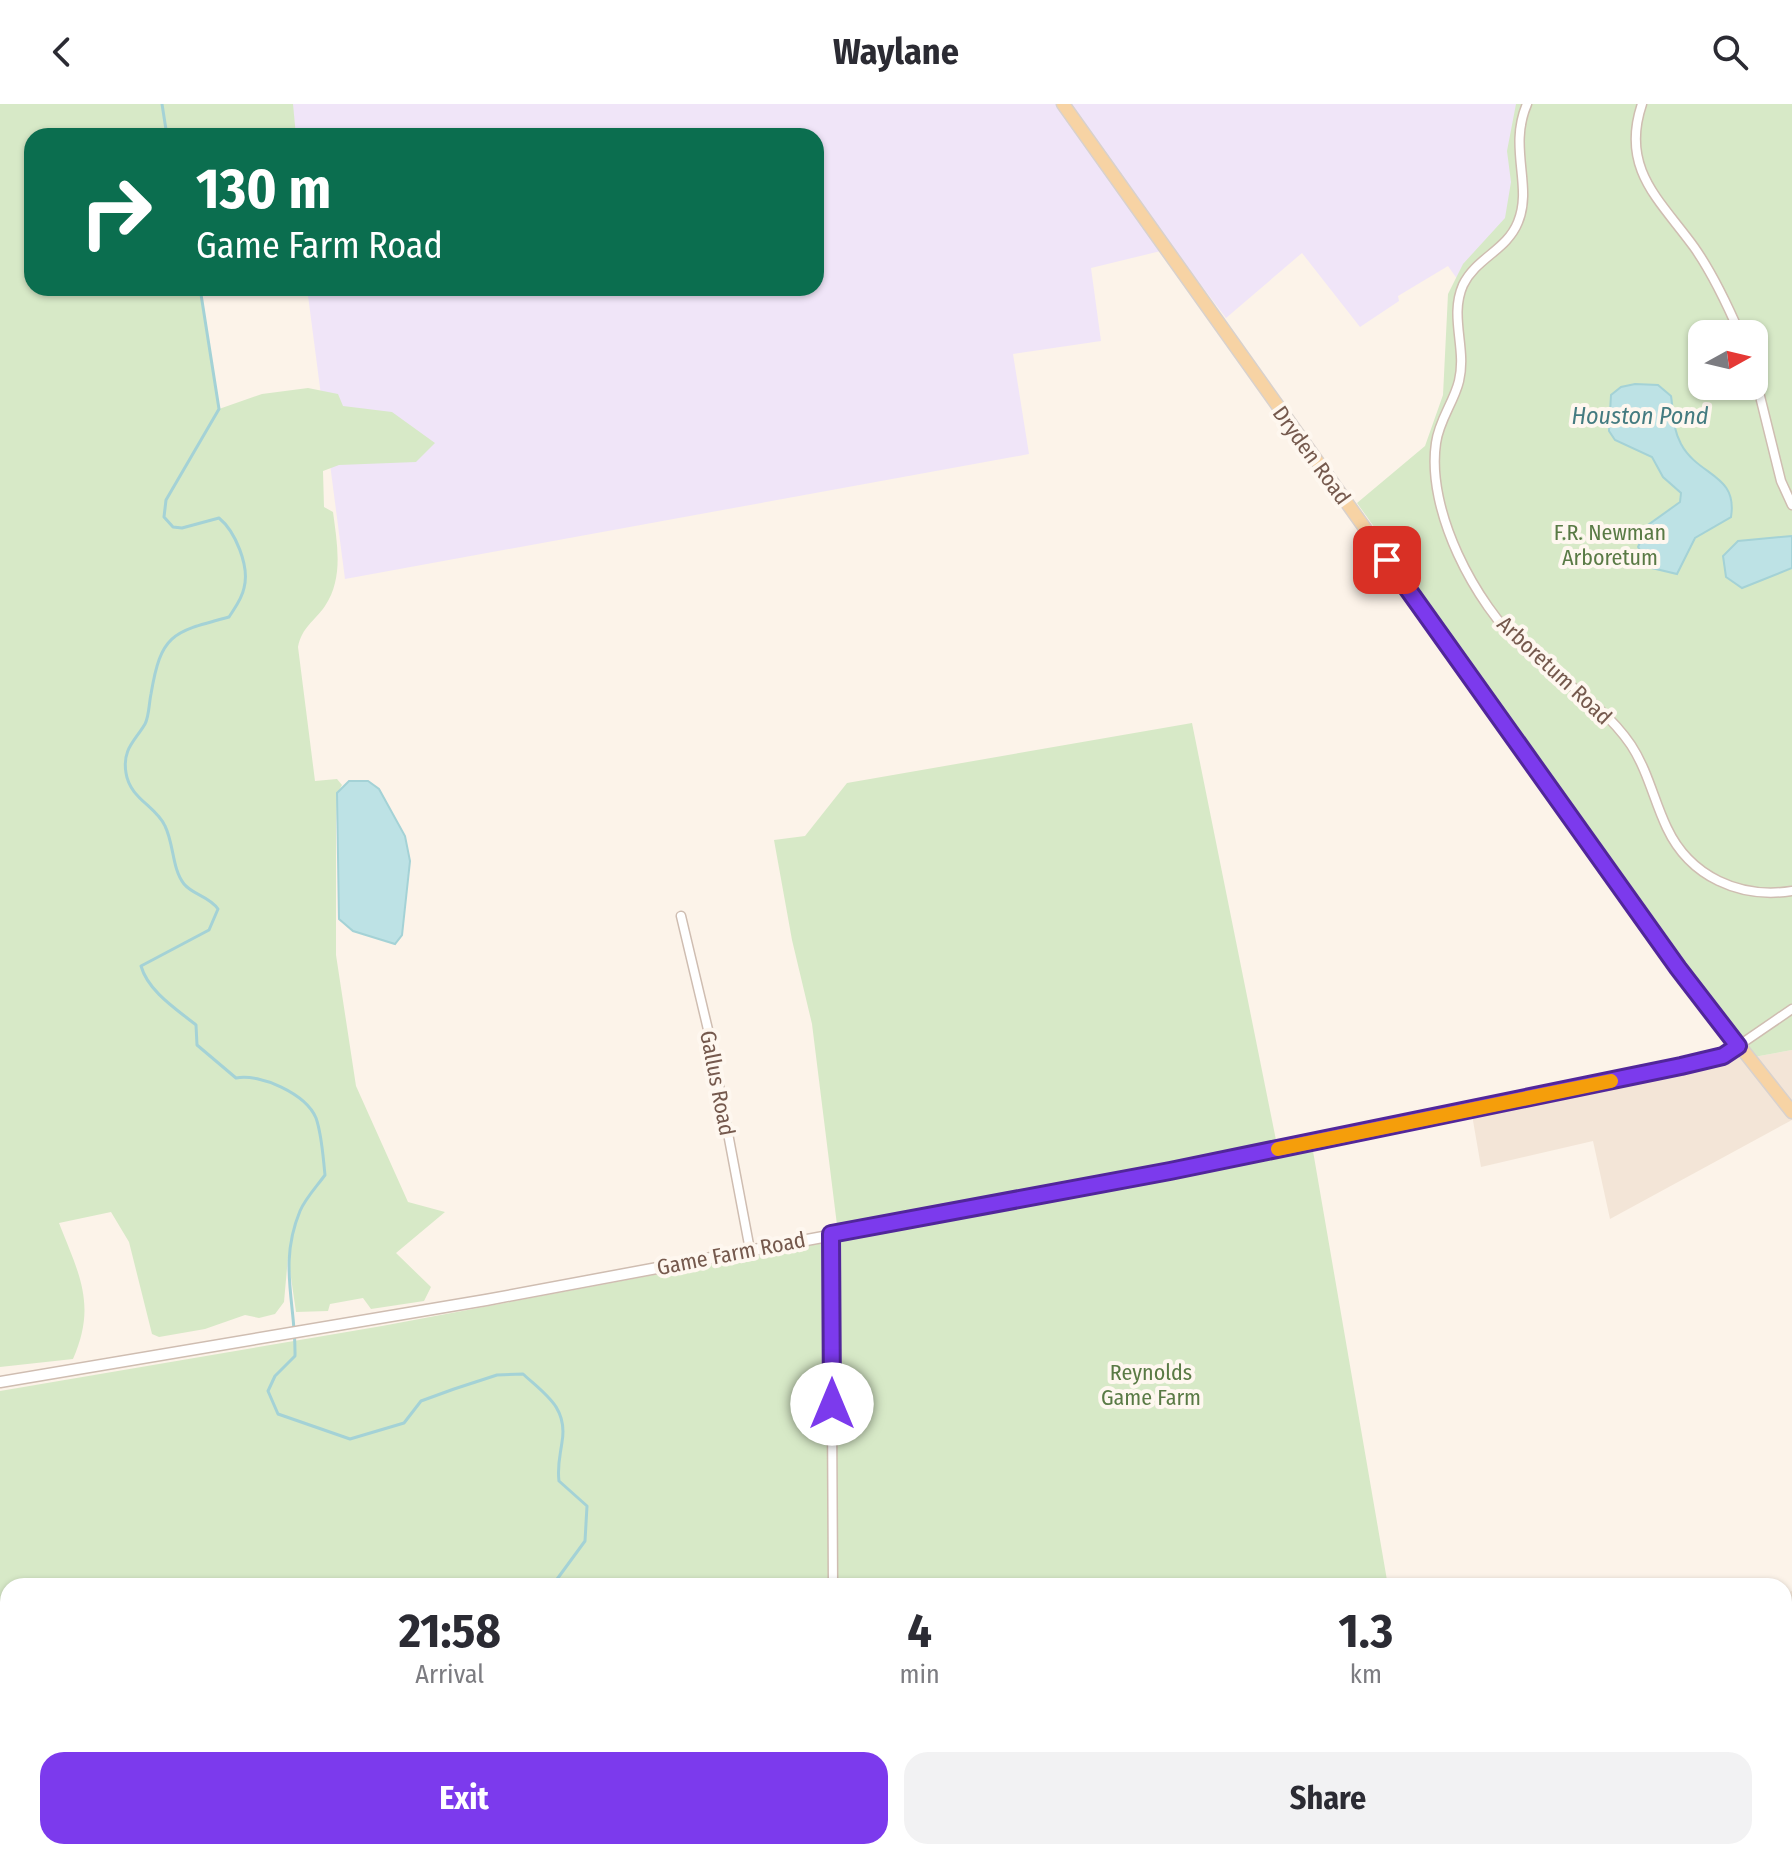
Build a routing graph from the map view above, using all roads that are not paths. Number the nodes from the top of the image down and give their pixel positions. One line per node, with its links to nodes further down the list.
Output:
1 (1063, 104): 10 (main road, Dryden Road)
2 (1527, 104): 7 (street, Arboretum Road)
3 (1642, 104): 4 (street)
4 (1733, 320)
5 (1761, 400): 6 (street)
6 (1792, 505)
7 (1792, 891)
8 (681, 916): 13 (street, Gallus Road)
9 (1792, 1009): 10 (street)
10 (1738, 1046): 11 (main road, Dryden Road); 12 (street, Game Farm Road)
11 (1792, 1112)
12 (831, 1234): 13 (street, Game Farm Road); 15 (street)
13 (750, 1250): 14 (street, Game Farm Road)
14 (0, 1382)
15 (833, 1578)

